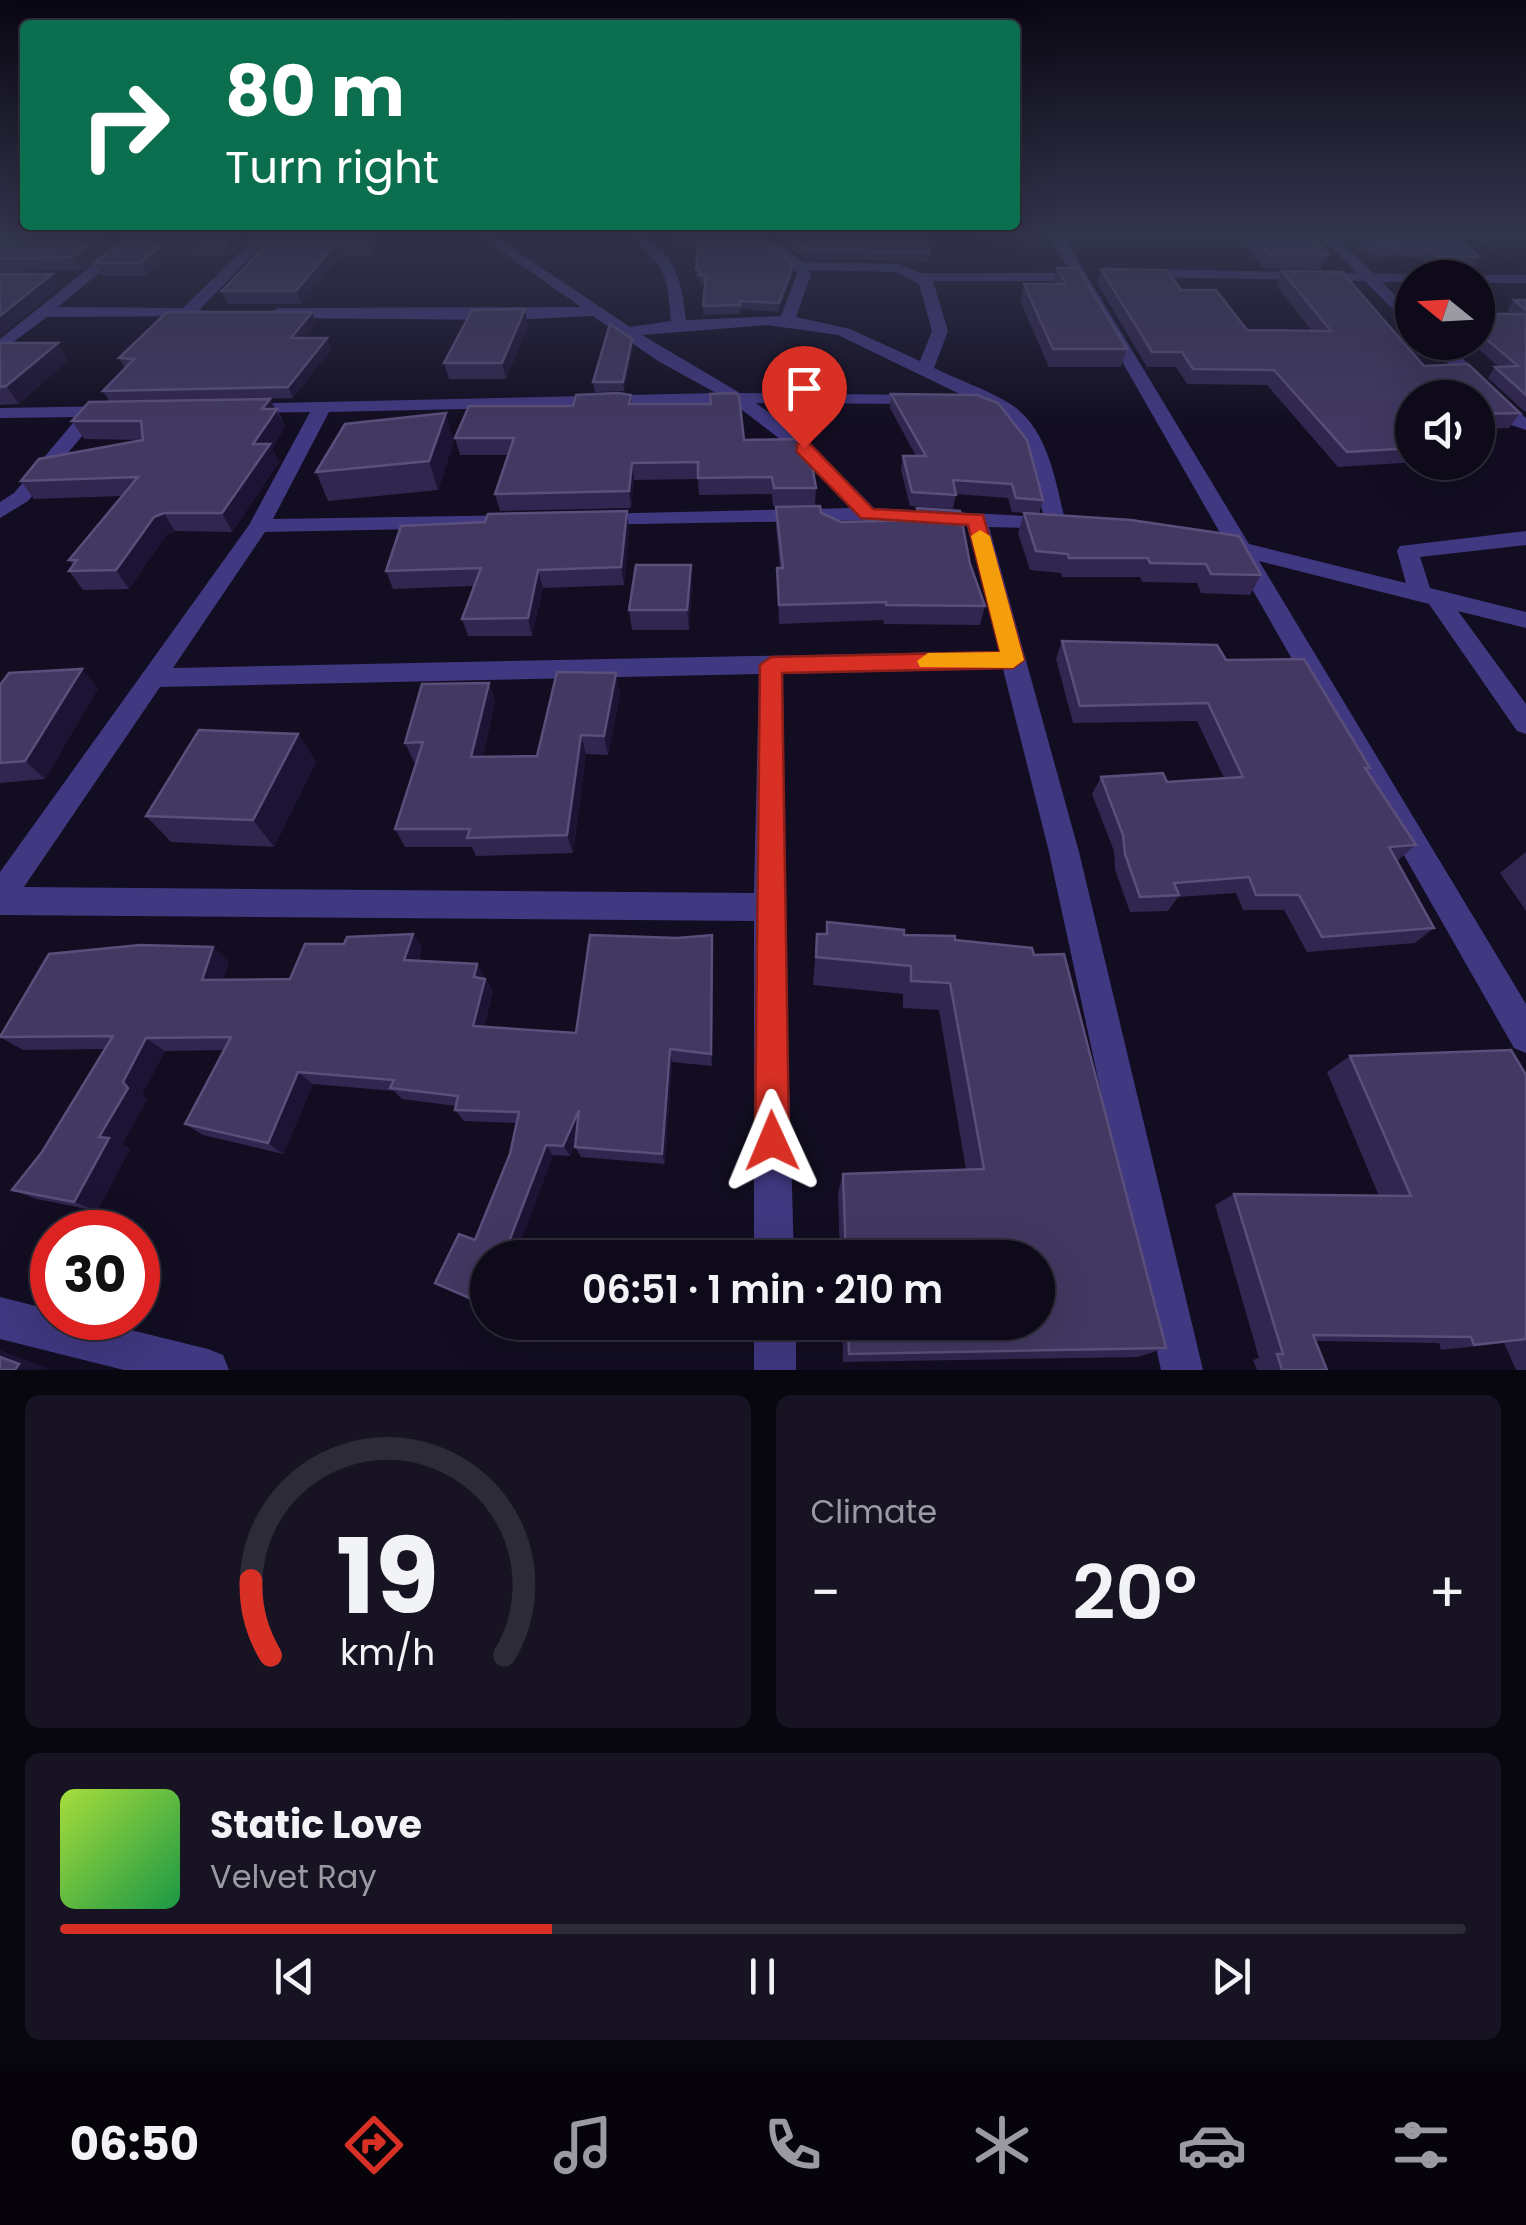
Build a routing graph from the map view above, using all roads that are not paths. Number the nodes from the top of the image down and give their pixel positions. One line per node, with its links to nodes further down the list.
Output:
1 (58, 300): 9 (street)
2 (200, 300): 10 (street)
3 (581, 300): 8 (street)
4 (676, 300): 14 (street)
5 (797, 300): 13 (street)
6 (931, 300): 18 (street)
7 (1103, 300): 35 (street)
8 (597, 311): 12 (street); 15 (street)
9 (43, 312): 10 (street); 16 (street)
10 (187, 313): 11 (street)
11 (206, 313)
12 (266, 313)
13 (787, 322): 14 (street); 18 (street)
14 (679, 324): 15 (street)
15 (628, 332): 19 (street)
16 (0, 347)
17 (1453, 360): 26 (street)
18 (924, 371): 20 (street)
19 (737, 398): 20 (street); 21 (street); 28 (street)
20 (983, 400): 29 (street)
21 (322, 407): 22 (street); 32 (street)
22 (226, 409)
23 (131, 411): 24 (street)
24 (93, 412): 25 (street); 27 (street)
25 (0, 414)
26 (1526, 425)
27 (0, 512)
28 (868, 514): 29 (street); 30 (street)
29 (976, 519): 38 (street)
30 (573, 520)
31 (534, 521): 32 (street)
32 (259, 526): 40 (street)
33 (1181, 538): 35 (street)
34 (1526, 538): 36 (street)
35 (1238, 546): 36 (street); 44 (street)
36 (1430, 598): 37 (street); 41 (street)
37 (1526, 620)
38 (1013, 660): 39 (street); 50 (street)
39 (771, 665): 40 (street); 43 (street)
40 (154, 678): 42 (street)
41 (1526, 724)
42 (0, 899): 43 (street)
43 (769, 907): 45 (street)
44 (1526, 1036)
45 (774, 1240)
46 (0, 1318): 48 (street)
47 (774, 1340): 49 (street)
48 (189, 1367)
49 (775, 1370)
50 (1182, 1370)

